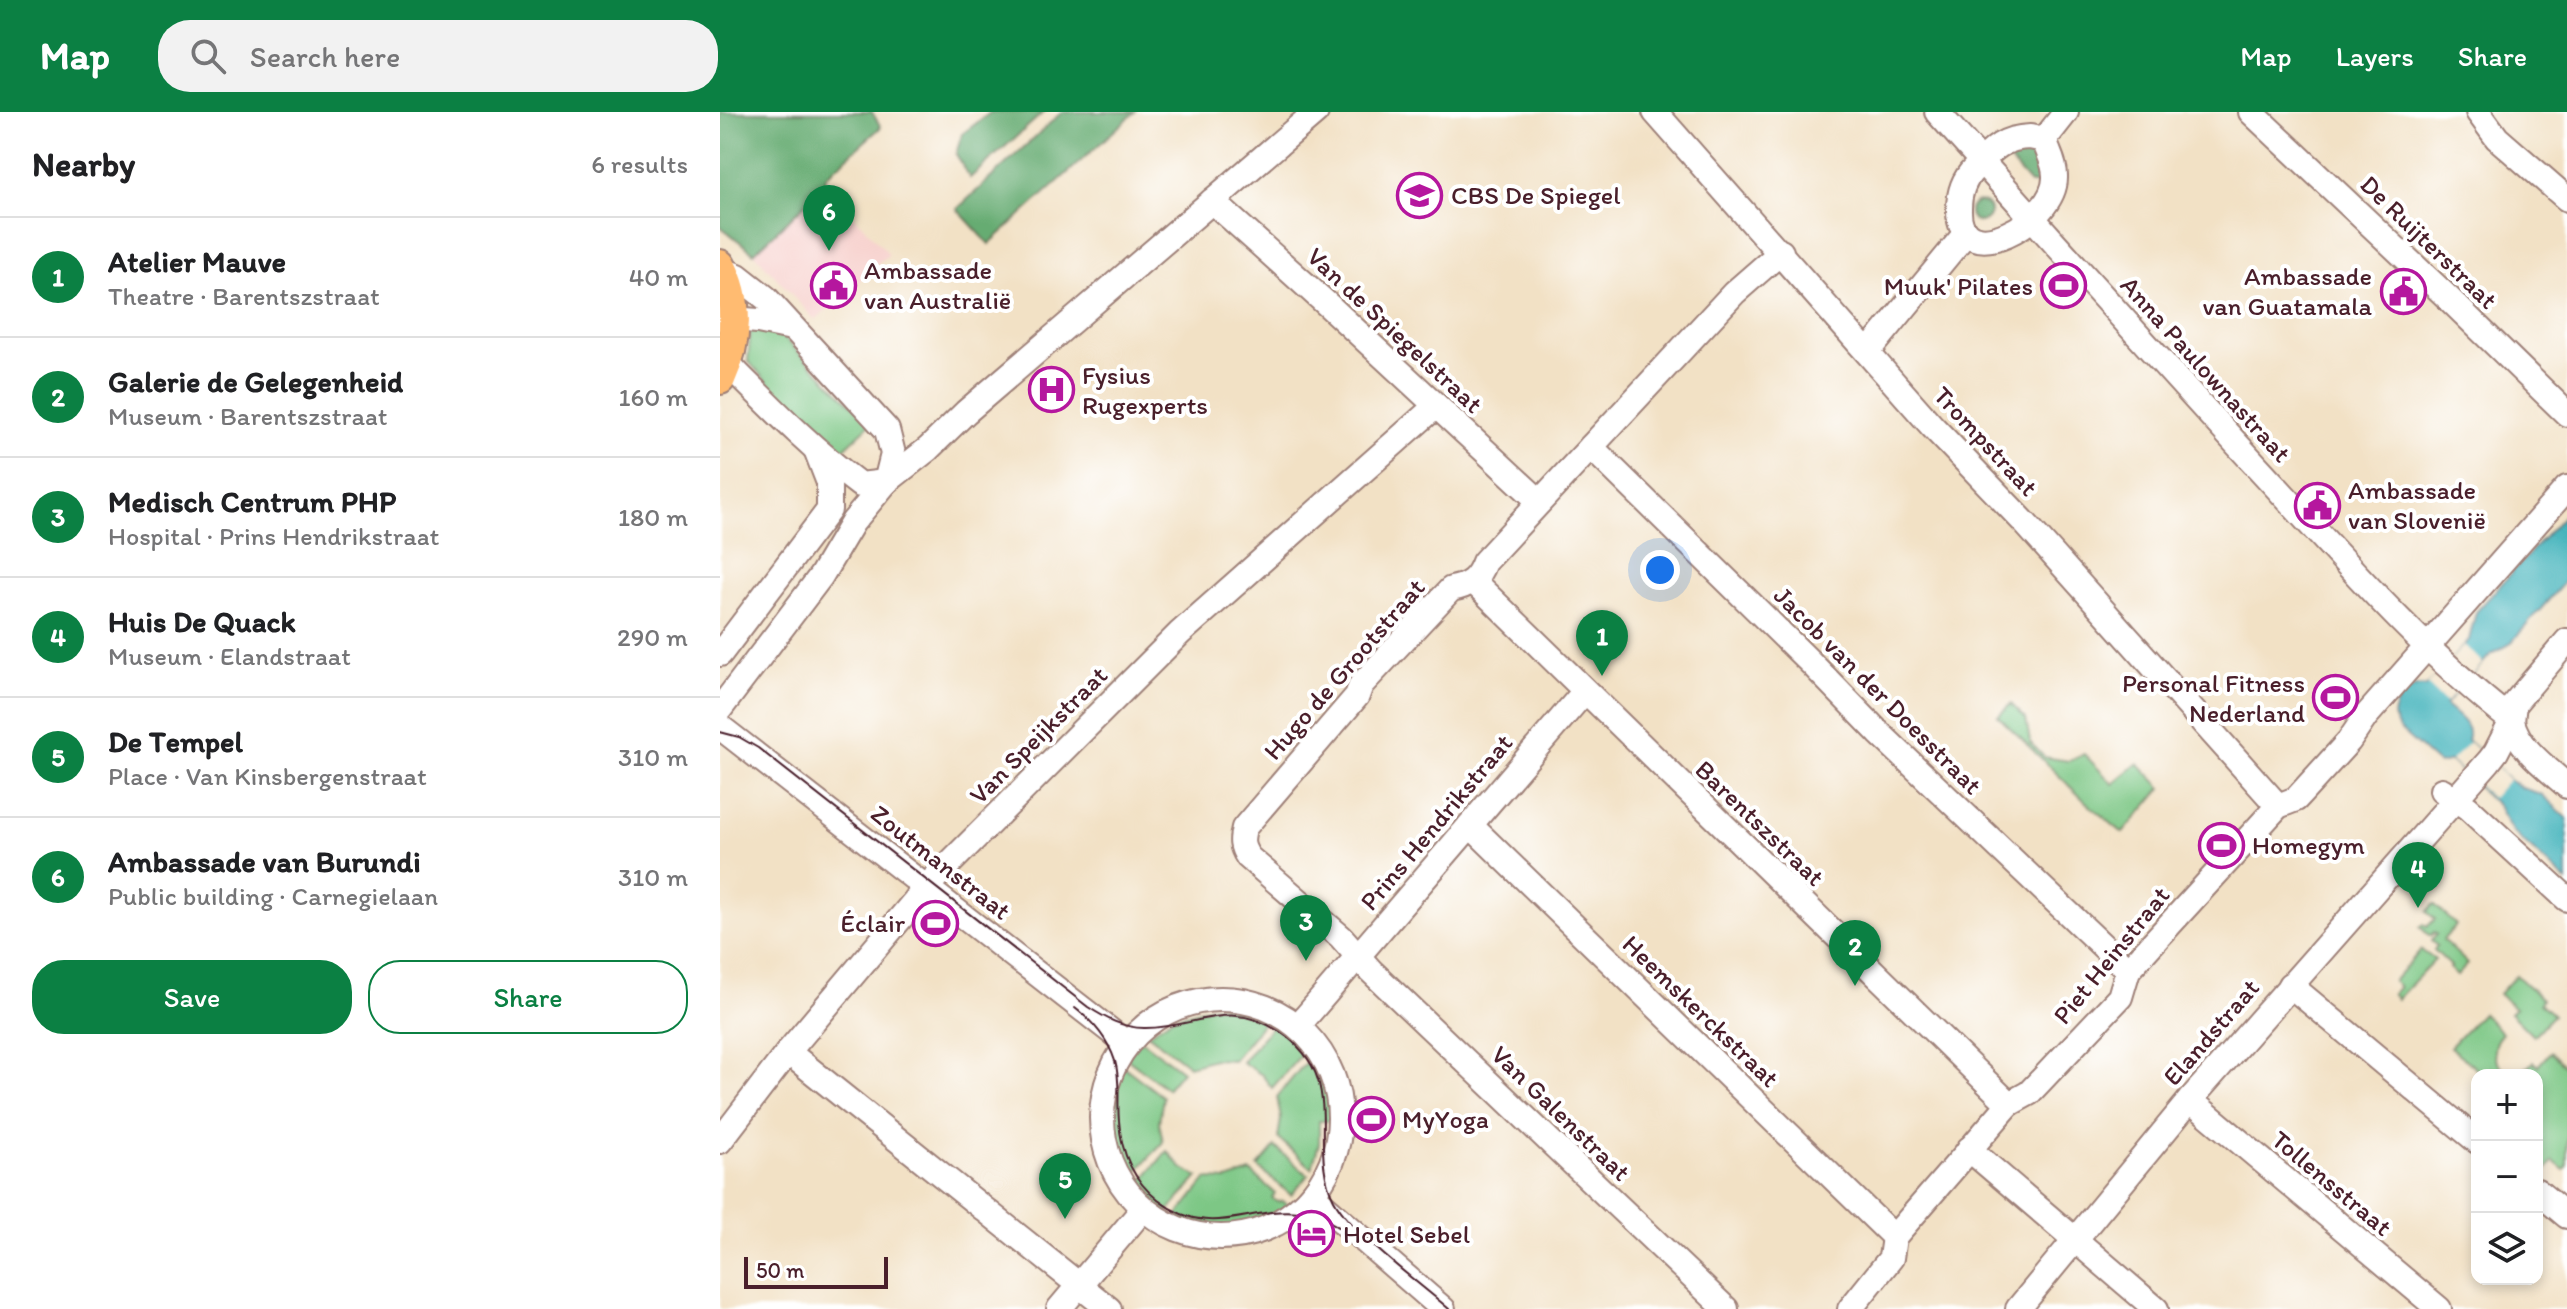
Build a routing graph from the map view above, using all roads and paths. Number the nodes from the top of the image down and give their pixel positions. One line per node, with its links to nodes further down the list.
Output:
1 (1316, 112): 10 (street)
2 (1655, 112): 13 (street, Trompstraat)
3 (1937, 112): 8 (street, Anna Paulownastraat)
4 (2066, 112): 7 (street)
5 (2251, 112): 20 (street, De Ruijterstraat)
6 (2478, 112): 9 (street)
7 (2044, 140): 8 (street); 11 (street)
8 (1981, 161): 11 (street, Anna Paulownastraat); 12 (street)
9 (2567, 199)
10 (1212, 201): 19 (street, Van de Spiegelstraat); 23 (street)
11 (2033, 216): 12 (street); 28 (street, Anna Paulownastraat)
12 (1966, 233): 17 (street)
13 (1781, 252): 17 (street, Trompstraat); 21 (street, Hugo de Grootstraat)
14 (722, 268): 15 (main road); 16 (street)
15 (727, 318): 16 (street); 18 (main road)
16 (792, 328): 23 (street)
17 (1868, 352): 36 (street, Trompstraat)
18 (723, 363): 22 (street)
19 (1436, 406): 25 (street, Van de Spiegelstraat); 38 (street, Van Speijkstraat)
20 (2567, 414)
21 (1591, 447): 25 (street, Hugo de Grootstraat); 41 (street, Jacob van der Doesstraat)
22 (817, 452): 23 (street); 29 (street)
23 (886, 482): 31 (street)
24 (2567, 488): 28 (street, Piet Heinstraat)
25 (1539, 501): 26 (street, Hugo de Grootstraat)
26 (1473, 581): 30 (street, Barentszstraat); 40 (street, Hugo de Grootstraat)
27 (2567, 641): 32 (street, Elandstraat)
28 (2427, 648): 32 (street, Anna Paulownastraat); 36 (street, Piet Heinstraat)
29 (720, 654)
30 (1585, 691): 37 (street, Prins Hendrikstraat); 47 (street, Barentszstraat)
31 (720, 709)
32 (2512, 721): 34 (street, Anna Paulownastraat); 35 (street, Elandstraat)
33 (720, 727): 38 (street, Zoutmanstraat)
34 (2567, 786)
35 (2448, 794): 39 (street); 42 (street, Elandstraat)
36 (2278, 806): 41 (street, Piet Heinstraat)
37 (1470, 825): 40 (street, Prins Hendrikstraat); 55 (street, Heemskerckstraat)
38 (927, 887): 44 (street, Zoutmanstraat); 45 (street, Van Speijkstraat)
39 (2567, 899)
40 (1359, 956): 43 (street, Prins Hendrikstraat); 61 (street, Van Galenstraat)
41 (2128, 970): 47 (street, Piet Heinstraat)
42 (2290, 985): 46 (street, Elandstraat); 48 (street)
43 (1298, 1026): 44 (street); 51 (street)
44 (1126, 1043): 53 (street)
45 (788, 1052): 49 (street, Van Speijkstraat); 57 (street)
46 (2190, 1100): 56 (street, Elandstraat); 65 (street, Tollensstraat)
47 (2009, 1104): 50 (street, Piet Heinstraat)
48 (2471, 1136)
49 (720, 1141)
50 (1969, 1149): 55 (street, Piet Heinstraat); 56 (street)
51 (1312, 1195): 53 (street); 60 (street)
52 (2543, 1196): 54 (street)
53 (1143, 1209): 57 (street)
54 (2567, 1216)
55 (1894, 1237): 62 (street, Piet Heinstraat)
56 (2074, 1239): 63 (street, Elandstraat); 64 (street)
57 (1079, 1285): 58 (street); 59 (street)
58 (1059, 1309)
59 (1109, 1309)
60 (1443, 1309)
61 (1726, 1309)
62 (1850, 1309)
63 (2018, 1309)
64 (2156, 1309)
65 (2439, 1309)

